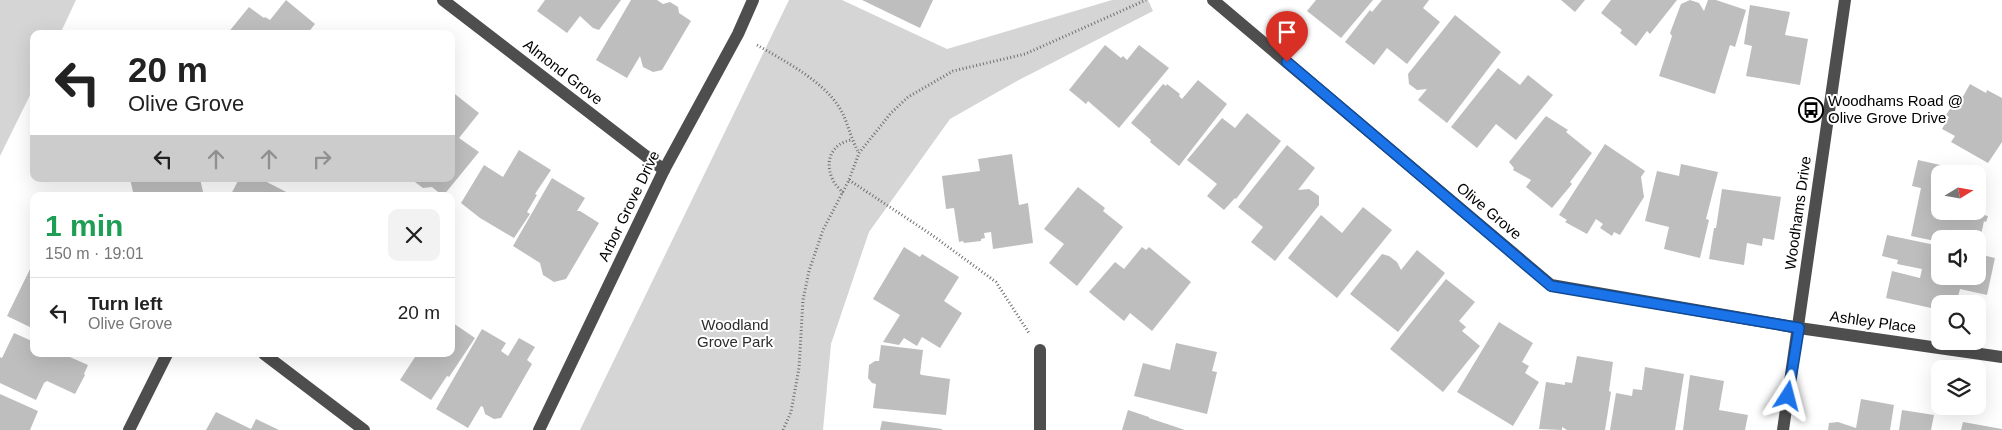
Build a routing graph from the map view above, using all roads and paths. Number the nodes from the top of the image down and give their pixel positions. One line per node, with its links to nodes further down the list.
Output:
1 (443, 0): 9 (street, Almond Grove)
2 (753, 0): 6 (street, Arbor Grove Drive)
3 (1146, 0): 8 (path)
4 (1213, 0): 12 (street, Olive Grove)
5 (1845, 0): 12 (street, Woodhams Drive)
6 (738, 34): 7 (path); 9 (street, Arbor Grove Drive)
7 (851, 140): 8 (path); 11 (path)
8 (858, 153): 10 (path)
9 (664, 170): 19 (street, Arbor Grove Drive)
10 (849, 180): 11 (path); 13 (path)
11 (843, 193): 20 (path)
12 (1799, 328): 16 (street, Ashley Place); 22 (street, Woodhams Drive)
13 (1040, 350): 21 (street)
14 (166, 357): 17 (street)
15 (268, 357): 18 (street)
16 (2002, 358)
17 (129, 430)
18 (364, 430)
19 (539, 430)
20 (783, 430)
21 (1040, 430)
22 (1782, 430)

